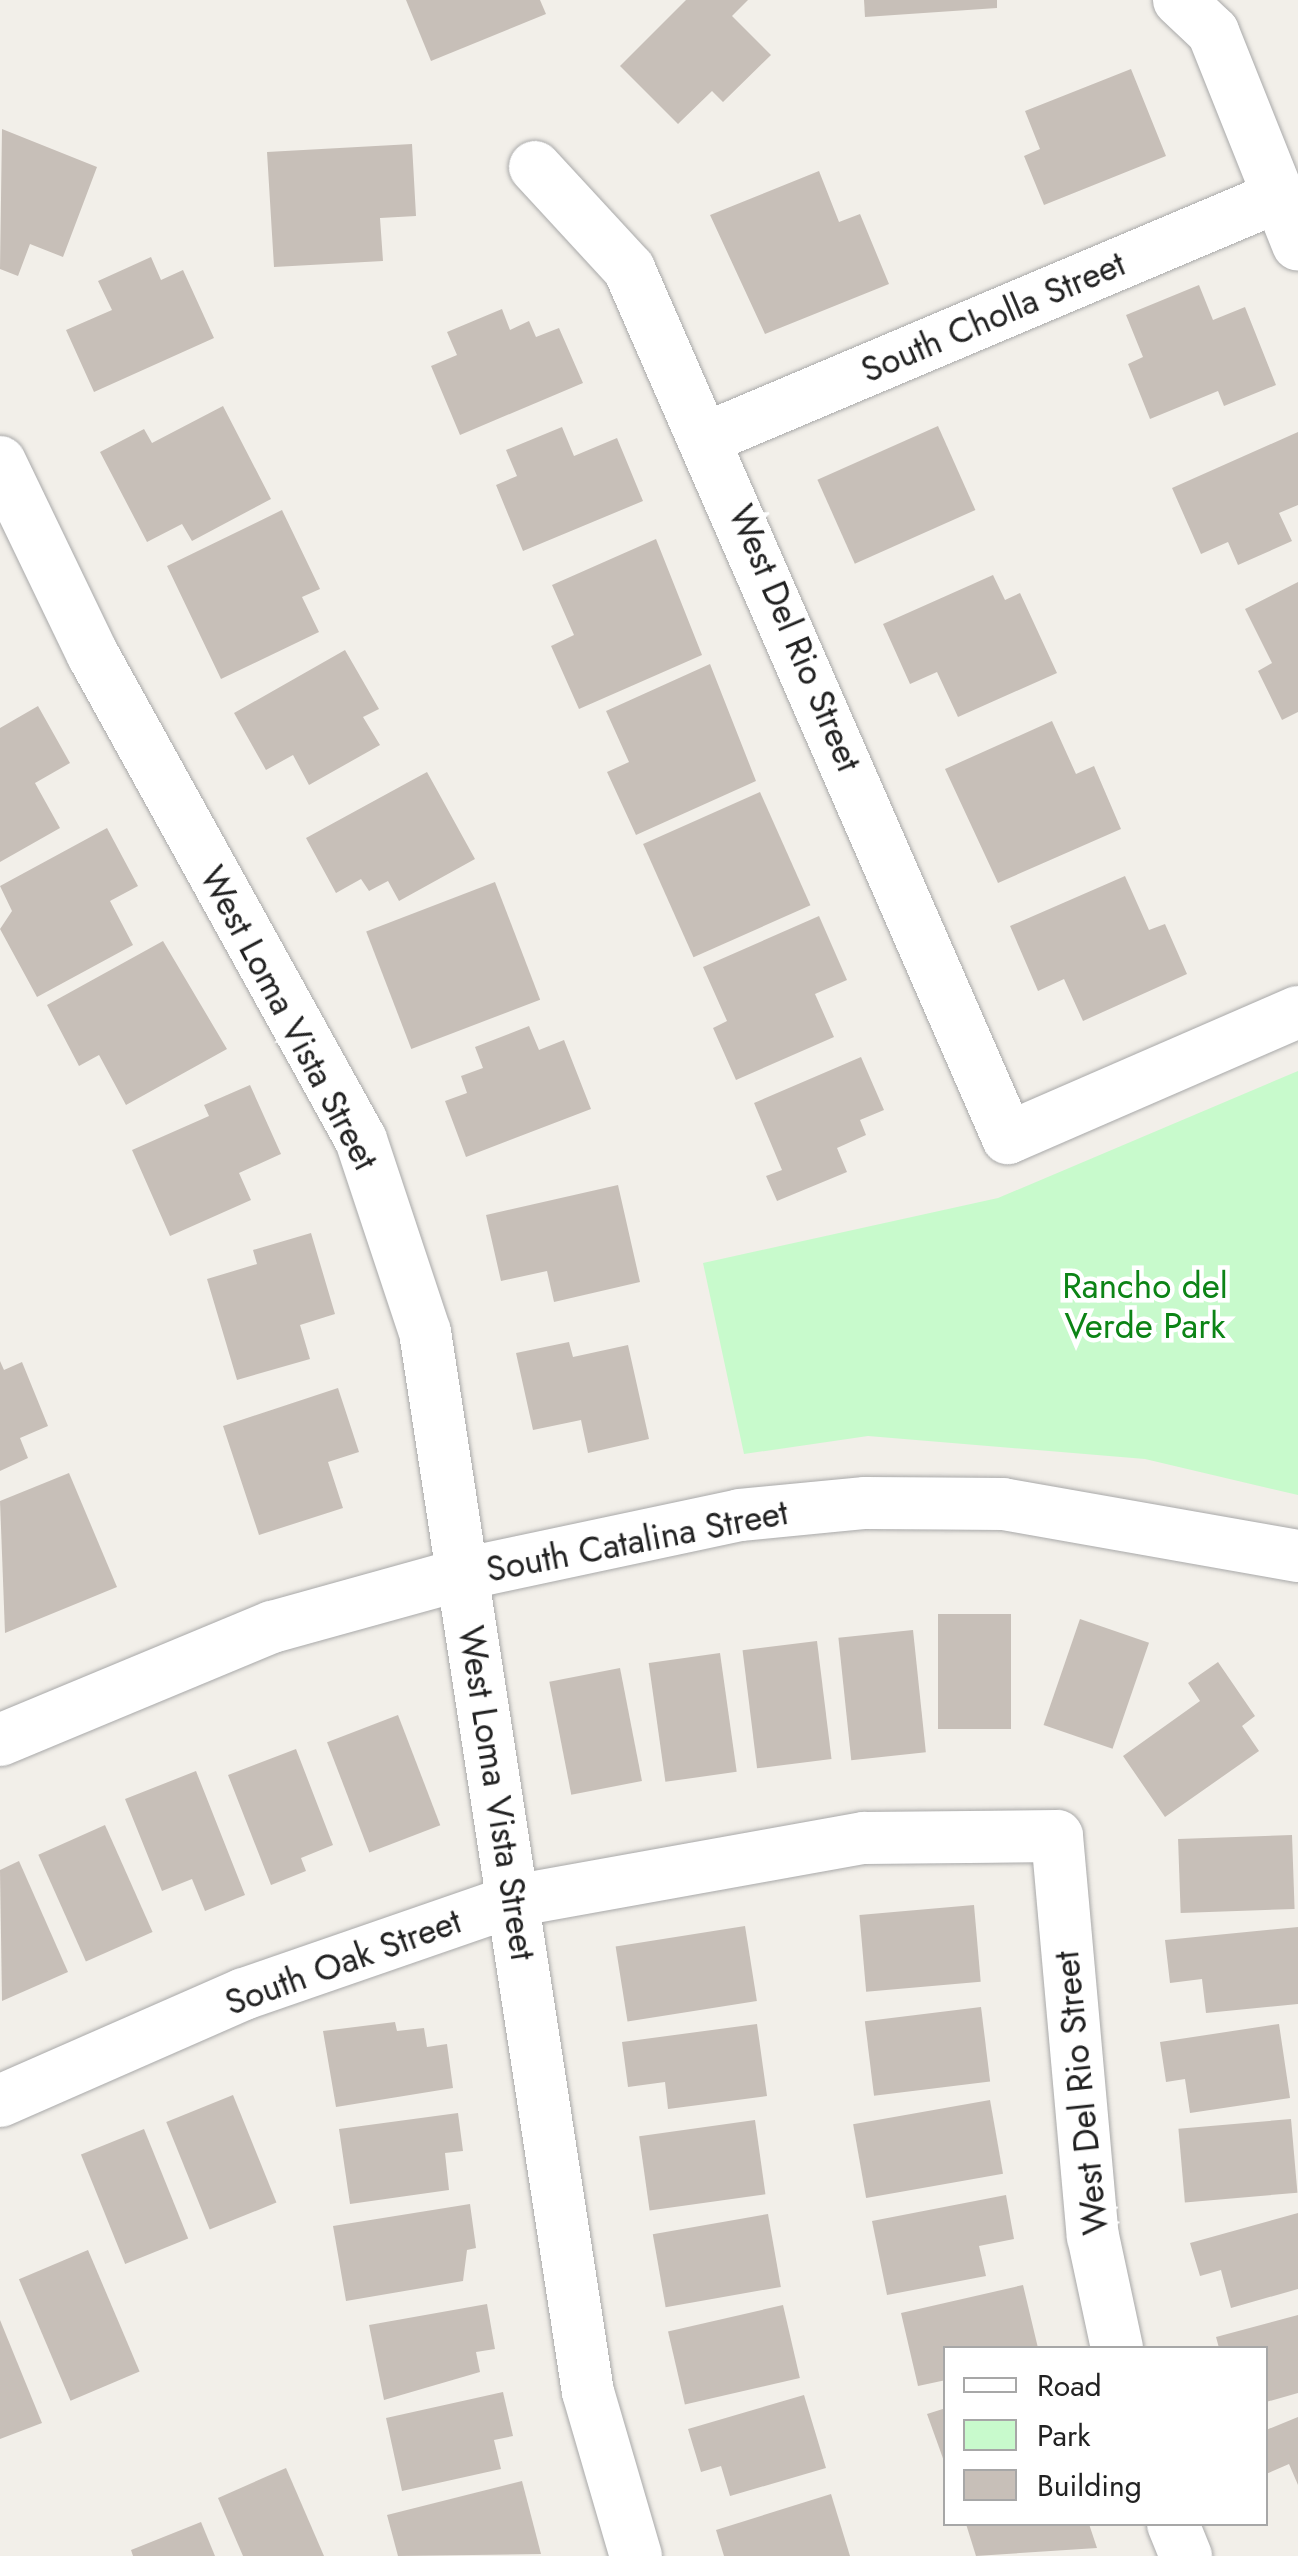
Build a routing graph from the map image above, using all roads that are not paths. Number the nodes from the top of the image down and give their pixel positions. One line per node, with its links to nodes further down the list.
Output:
1 (1179, 0): 3 (street)
2 (534, 167): 5 (street, West Del Rio Street)
3 (1277, 196): 4 (street); 5 (street, South Cholla Street)
4 (1298, 245)
5 (709, 437): 7 (street, West Del Rio Street)
6 (0, 462): 9 (street, West Loma Vista Street)
7 (1298, 1012)
8 (1298, 1556): 9 (street, South Catalina Street)
9 (463, 1574): 10 (street, South Catalina Street); 12 (street, West Loma Vista Street)
10 (0, 1740)
11 (1056, 1836): 12 (street, South Oak Street); 14 (street, West Del Rio Street)
12 (514, 1902): 13 (street, South Oak Street); 16 (street, West Loma Vista Street)
13 (0, 2101)
14 (1117, 2346)
15 (1174, 2526): 17 (street)
16 (636, 2556)
17 (1186, 2556)

